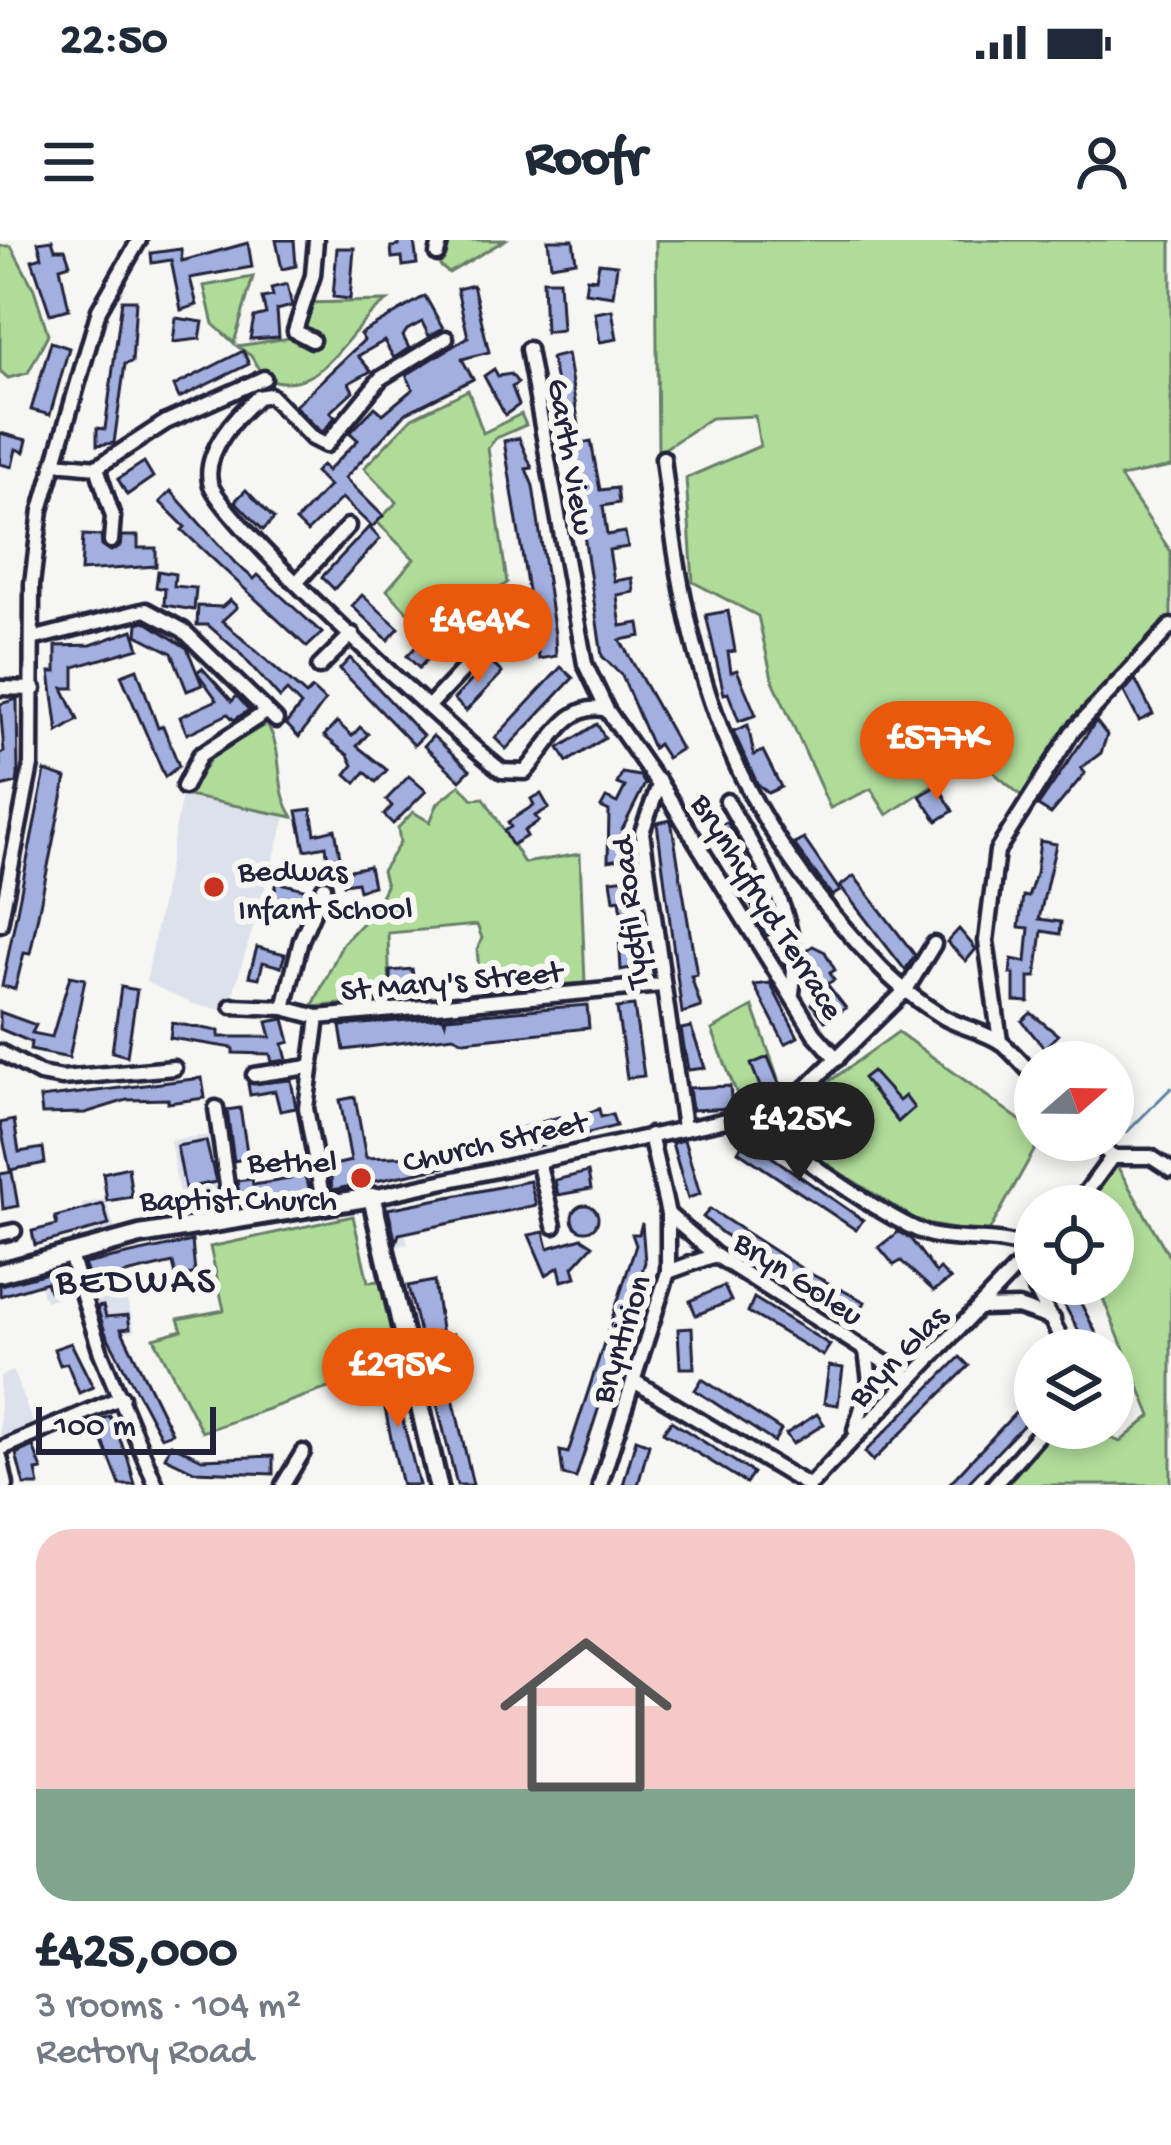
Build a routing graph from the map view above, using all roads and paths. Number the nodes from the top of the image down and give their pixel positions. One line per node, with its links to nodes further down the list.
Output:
1 (139, 240): 8 (street)
2 (316, 240): 4 (street)
3 (446, 338): 12 (street)
4 (312, 340)
5 (528, 349): 21 (street, Garth View)
6 (264, 378): 9 (street)
7 (663, 458): 31 (street)
8 (55, 463): 9 (street); 15 (street)
9 (97, 467): 11 (street)
10 (348, 526): 12 (street)
11 (111, 541)
12 (297, 582): 14 (street)
13 (1171, 626): 36 (street)
14 (352, 634): 17 (street); 20 (street)
15 (32, 639): 19 (street); 23 (street)
16 (476, 656): 20 (street)
17 (320, 668)
18 (0, 688): 19 (street)
19 (34, 689): 28 (street)
20 (429, 706): 21 (street)
21 (608, 710): 24 (street)
22 (184, 743): 23 (street)
23 (200, 755): 25 (street)
24 (658, 780): 30 (street, Tydfil Road); 32 (street, Brynhyfryd Terrace)
25 (184, 787)
26 (727, 801): 32 (street)
27 (325, 887): 34 (street)
28 (0, 923)
29 (934, 944): 31 (street, Church Street)
30 (661, 985): 35 (street, St Mary's Street); 47 (street, Tydfil Road)
31 (906, 990): 36 (street); 40 (street, Church Street)
32 (791, 994): 40 (street, Brynhyfryd Terrace)
33 (232, 1006): 34 (street, St Mary's Street)
34 (284, 1008): 35 (street, St Mary's Street)
35 (318, 1017): 41 (street, St Mary's Street)
36 (1000, 1041): 39 (street)
37 (157, 1050): 42 (street)
38 (0, 1052): 42 (street)
39 (1014, 1055)
40 (837, 1059): 46 (street, Church Street)
41 (309, 1067): 44 (street); 53 (street, St Mary's Street)
42 (158, 1068): 43 (street)
43 (174, 1068)
44 (254, 1075)
45 (216, 1108): 55 (street)
46 (756, 1114): 47 (street, Church Street); 57 (street)
47 (684, 1128): 48 (street, Church Street)
48 (650, 1135): 50 (street, Church Street); 54 (street, Bryntirion)
49 (1134, 1153): 51 (street)
50 (538, 1162): 52 (street, Church Street); 56 (street)
51 (1171, 1170)
52 (373, 1197): 53 (street, Church Street); 79 (street)
53 (324, 1207): 55 (street, Church Street)
54 (668, 1214): 59 (street, Bryn Goleu); 62 (street, Bryntirion)
55 (232, 1221): 58 (street, Church Street)
56 (554, 1226)
57 (1014, 1245)
58 (69, 1252): 60 (street, Church Street); 70 (street)
59 (715, 1256): 62 (street); 67 (street, Bryn Goleu)
60 (1, 1270)
61 (1014, 1271): 64 (street, Bryn Glas)
62 (668, 1272): 69 (street, Bryntirion)
63 (1047, 1305): 65 (street)
64 (978, 1308): 65 (street, Bryn Glas); 68 (street, Bryn Glas)
65 (1052, 1319): 66 (street)
66 (1057, 1329)
67 (865, 1350): 68 (street, Bryn Goleu); 71 (street, Bryn Glas)
68 (908, 1377): 71 (street, Bryn Glas)
69 (634, 1381): 80 (street, Bryntirion); 81 (street)
70 (122, 1397): 74 (street); 77 (street)
71 (853, 1437): 75 (street, Bryn Glas)
72 (1026, 1449): 82 (street)
73 (303, 1452): 78 (street)
74 (0, 1453): 76 (street)
75 (823, 1479): 81 (street, Bryn Glas)
76 (6, 1485)
77 (156, 1485)
78 (283, 1485)
79 (438, 1485)
80 (600, 1485)
81 (808, 1485)
82 (994, 1485)

